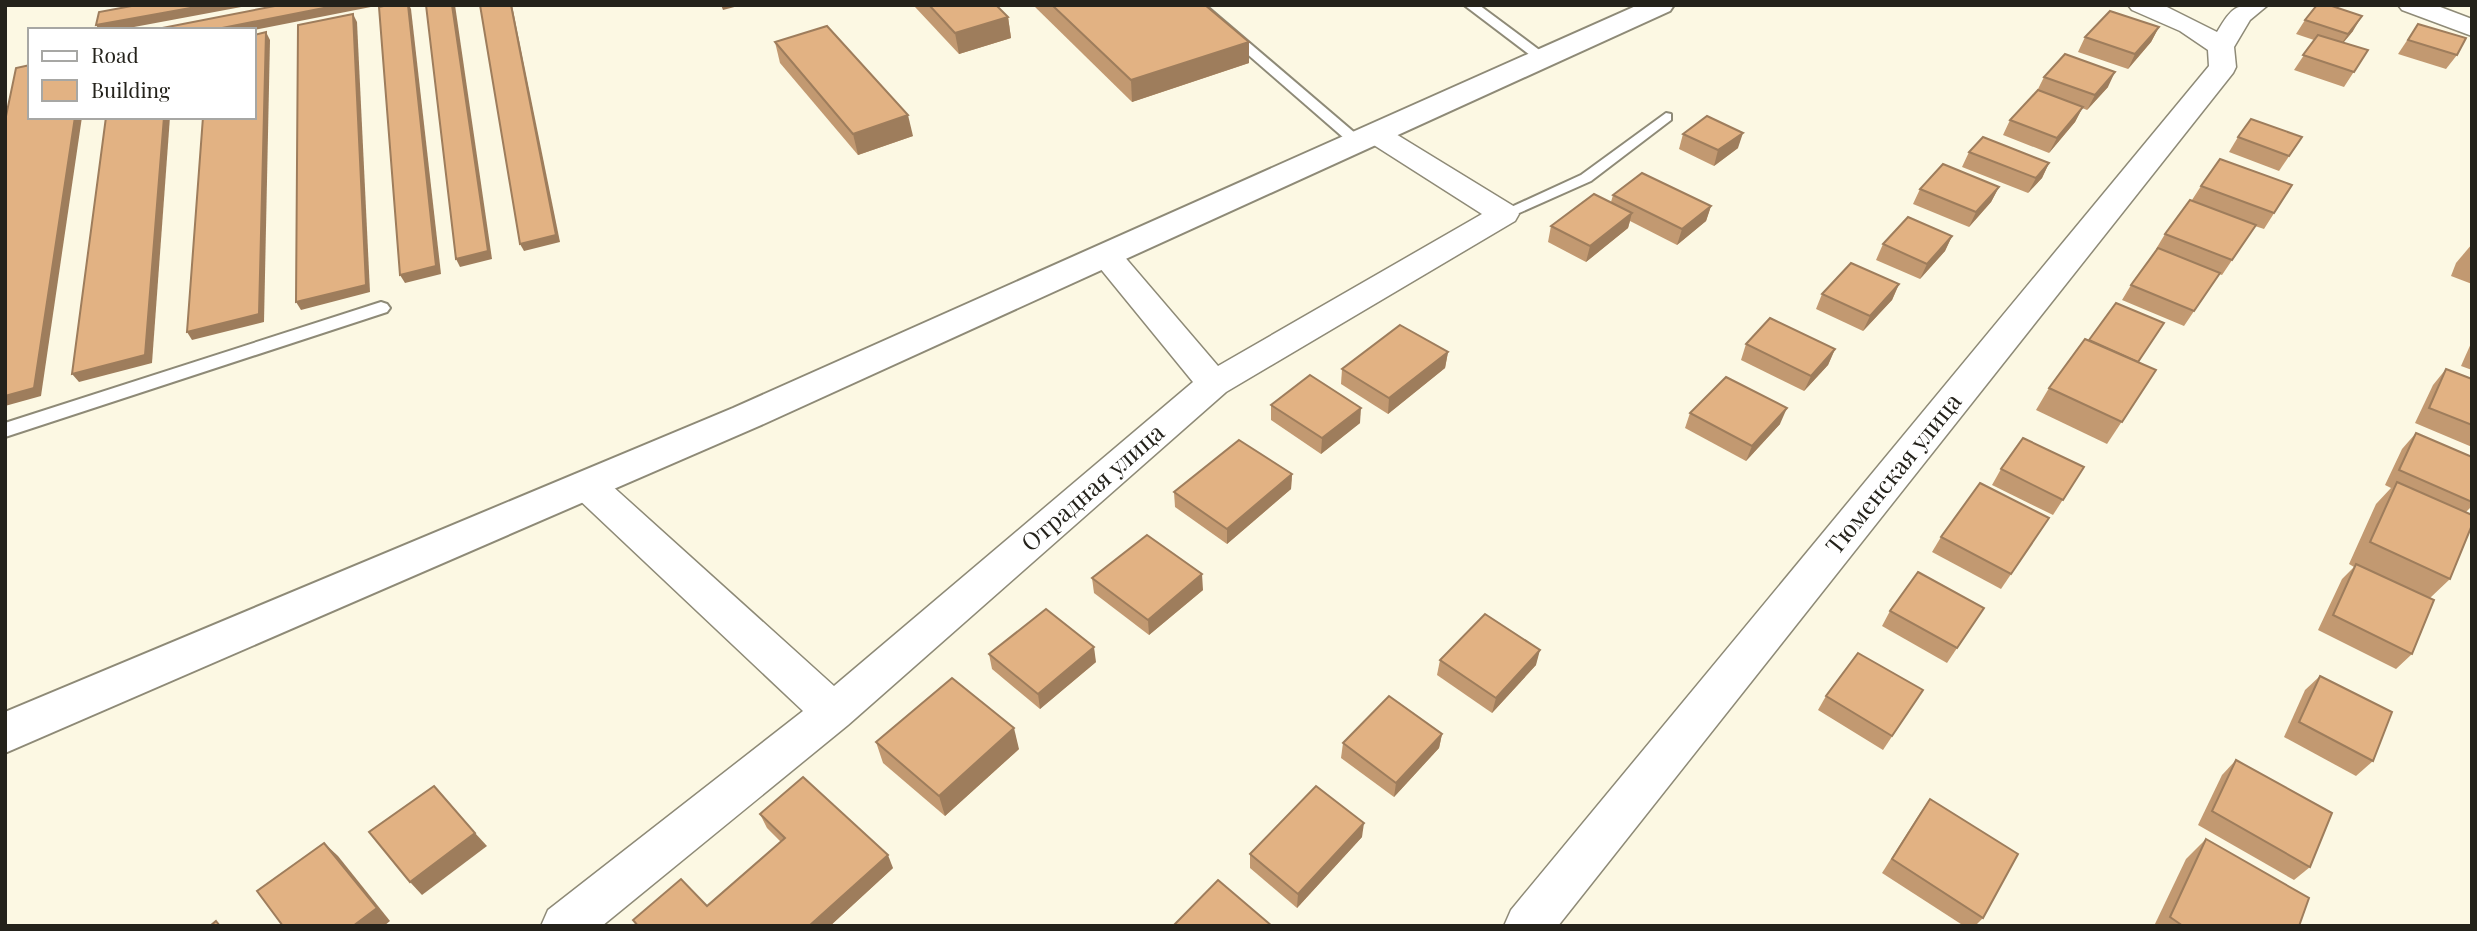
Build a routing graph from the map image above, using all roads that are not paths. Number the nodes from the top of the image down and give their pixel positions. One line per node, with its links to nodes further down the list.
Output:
1 (1197, 5): 11 (lane)
2 (1470, 5): 9 (lane)
3 (1661, 5): 9 (main road)
4 (2141, 5): 8 (street)
5 (2255, 5): 8 (street, Тюменская улица)
6 (2411, 5): 7 (street)
7 (2472, 28)
8 (2221, 47): 21 (street, Тюменская улица)
9 (1543, 58): 11 (main road)
10 (1666, 117): 12 (lane, Отрадная улица)
11 (1366, 138): 12 (street); 13 (main road)
12 (1504, 214): 15 (street, Отрадная улица)
13 (1106, 255): 15 (street); 17 (main road)
14 (381, 308): 16 (lane)
15 (1213, 384): 18 (street, Отрадная улица)
16 (5, 430)
17 (587, 485): 18 (street); 19 (main road)
18 (833, 712): 20 (street, Отрадная улица)
19 (5, 733)
20 (565, 926)
21 (1528, 926)

